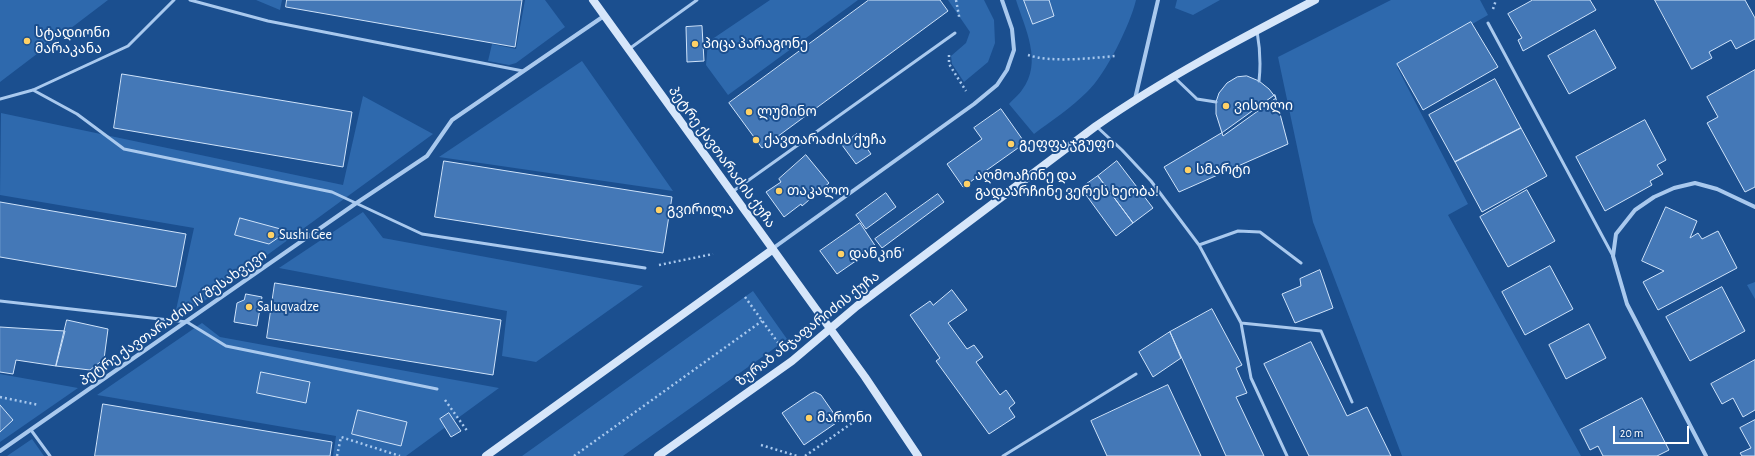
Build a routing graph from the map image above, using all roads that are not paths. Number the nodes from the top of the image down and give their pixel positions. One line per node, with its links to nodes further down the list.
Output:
1 (174, 0): 16 (lane)
2 (190, 0): 13 (lane)
3 (593, 0): 8 (main road, პეტრე ქავთარაძის ქუჩა)
4 (697, 0): 12 (lane)
5 (1002, 0): 25 (street)
6 (1158, 0): 18 (street)
7 (1315, 0): 10 (main road, ზურაბ ანჯაფარიძის ქუჩა)
8 (604, 16): 12 (main road, პეტრე ქავთარაძის ქუჩა); 13 (street, პეტრე ქავთარაძის IV შესახვევი)
9 (1488, 23): 26 (lane)
10 (1257, 31): 14 (main road, ზურაბ ანჯაფარიძის ქუჩა); 15 (lane)
11 (955, 33): 21 (lane)
12 (629, 49): 21 (main road, პეტრე ქავთარაძის ქუჩა)
13 (523, 70): 22 (street, პეტრე ქავთარაძის IV შესახვევი)
14 (1173, 76): 18 (main road, ზურაბ ანჯაფარიძის ქუჩა); 19 (lane)
15 (1259, 81)
16 (33, 90): 17 (lane); 22 (lane)
17 (0, 99)
18 (1134, 99): 20 (main road, ზურაბ ანჯაფარიძის ქუჩა)
19 (1216, 102)
20 (1096, 126): 24 (lane); 32 (main road, ზურაბ ანჯაფარიძის ქუჩა)
21 (731, 193): 25 (main road, პეტრე ქავთარაძის ქუჩა)
22 (355, 204): 28 (lane); 30 (street, პეტრე ქავთარაძის IV შესახვევი)
23 (1755, 207): 26 (street)
24 (1199, 245): 27 (lane); 31 (lane)
25 (772, 250): 32 (main road, პეტრე ქავთარაძის ქუჩა); 39 (main road)
26 (1613, 256): 44 (street)
27 (1301, 263)
28 (645, 268)
29 (0, 301): 30 (lane)
30 (187, 322): 34 (lane); 36 (street, პეტრე ქავთარაძის IV შესახვევი)
31 (1241, 323): 35 (lane); 43 (lane)
32 (830, 329): 40 (main road, ზურაბ ანჯაფარიძის ქუჩა); 41 (main road, პეტრე ქავთარაძის ქუჩა)
33 (1136, 374): 42 (lane)
34 (437, 389)
35 (1352, 402)
36 (31, 430): 37 (street, პეტრე ქავთარაძის IV შესახვევი); 38 (lane)
37 (0, 451)
38 (50, 456)
39 (486, 456)
40 (658, 456)
41 (918, 456)
42 (1003, 456)
43 (1287, 456)
44 (1706, 456)

